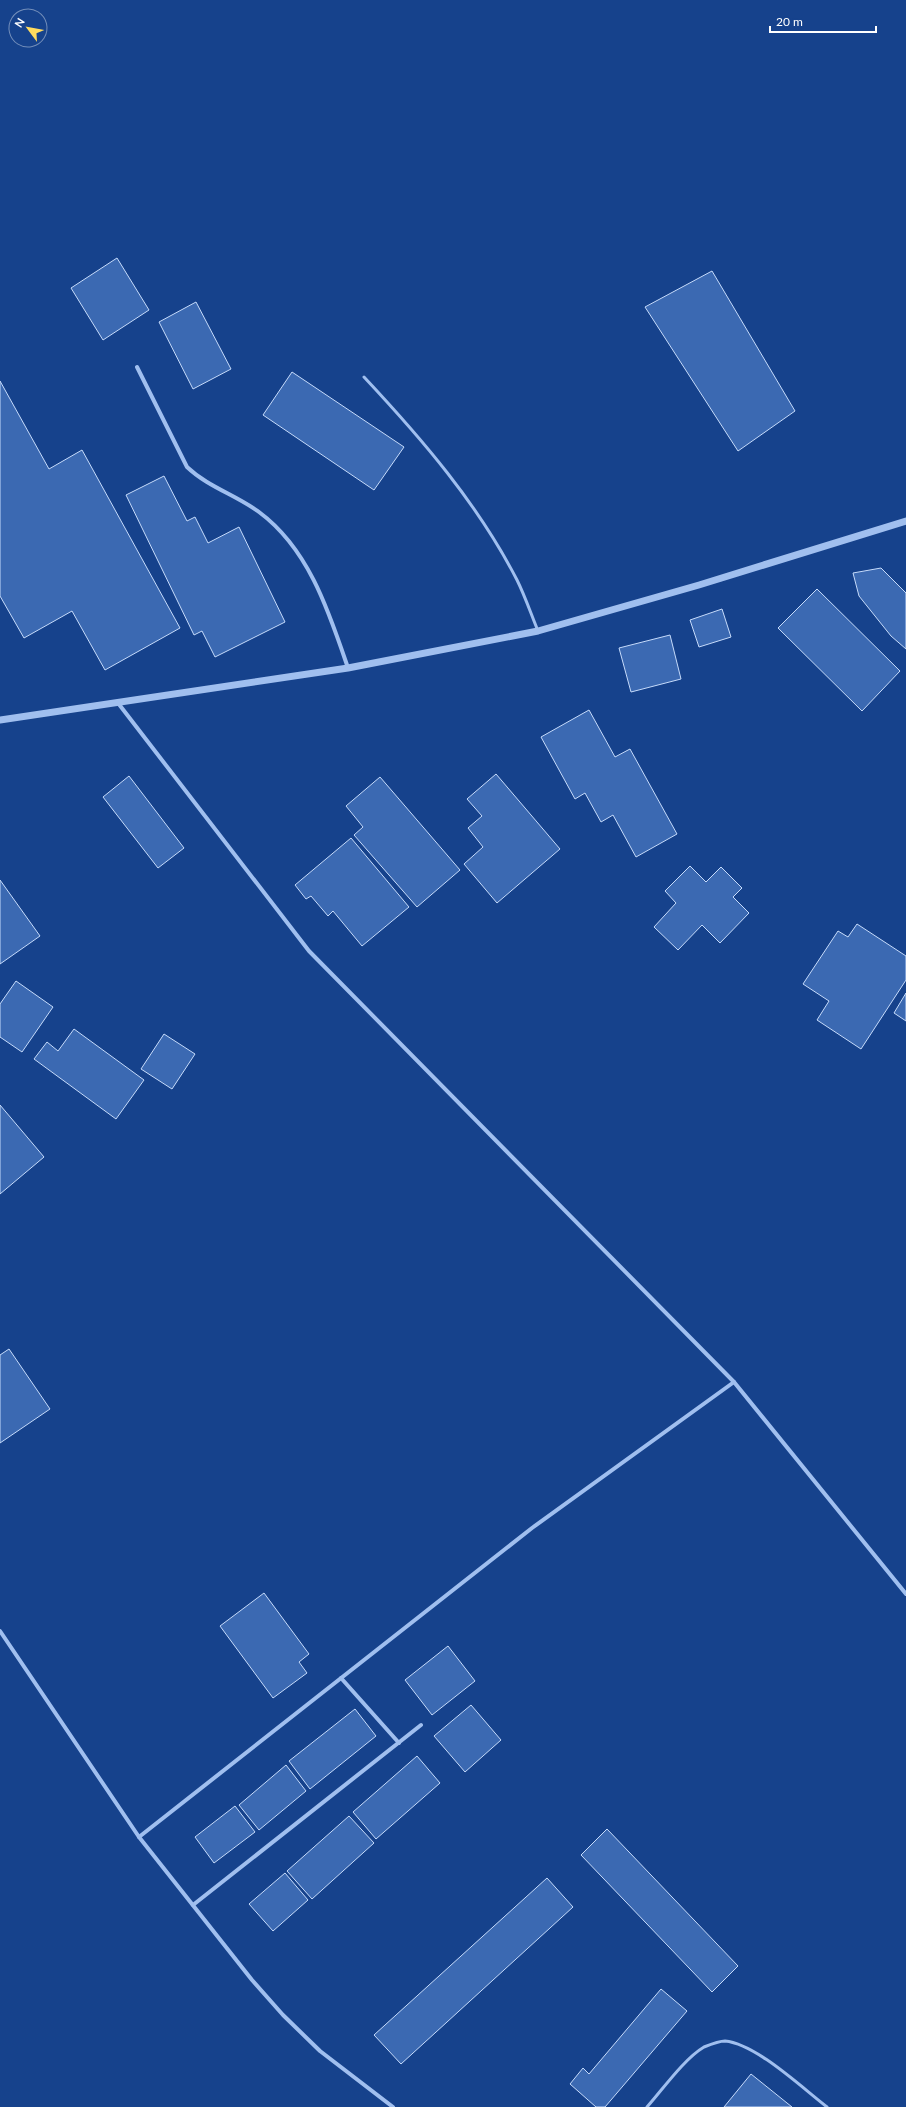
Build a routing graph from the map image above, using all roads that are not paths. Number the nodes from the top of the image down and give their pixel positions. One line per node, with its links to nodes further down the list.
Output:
1 (138, 367): 5 (street)
2 (364, 377): 4 (lane)
3 (906, 521): 4 (street)
4 (538, 631): 5 (street)
5 (348, 668): 6 (street)
6 (118, 704): 7 (street); 8 (street)
7 (0, 720)
8 (734, 1382): 9 (street); 11 (street)
9 (906, 1594)
10 (0, 1631): 14 (street)
11 (341, 1678): 13 (street); 14 (street)
12 (421, 1725): 13 (street)
13 (399, 1743): 15 (street)
14 (139, 1837): 15 (street)
15 (193, 1905): 16 (street)
16 (393, 2107)
17 (647, 2107): 18 (lane)
18 (827, 2107)

